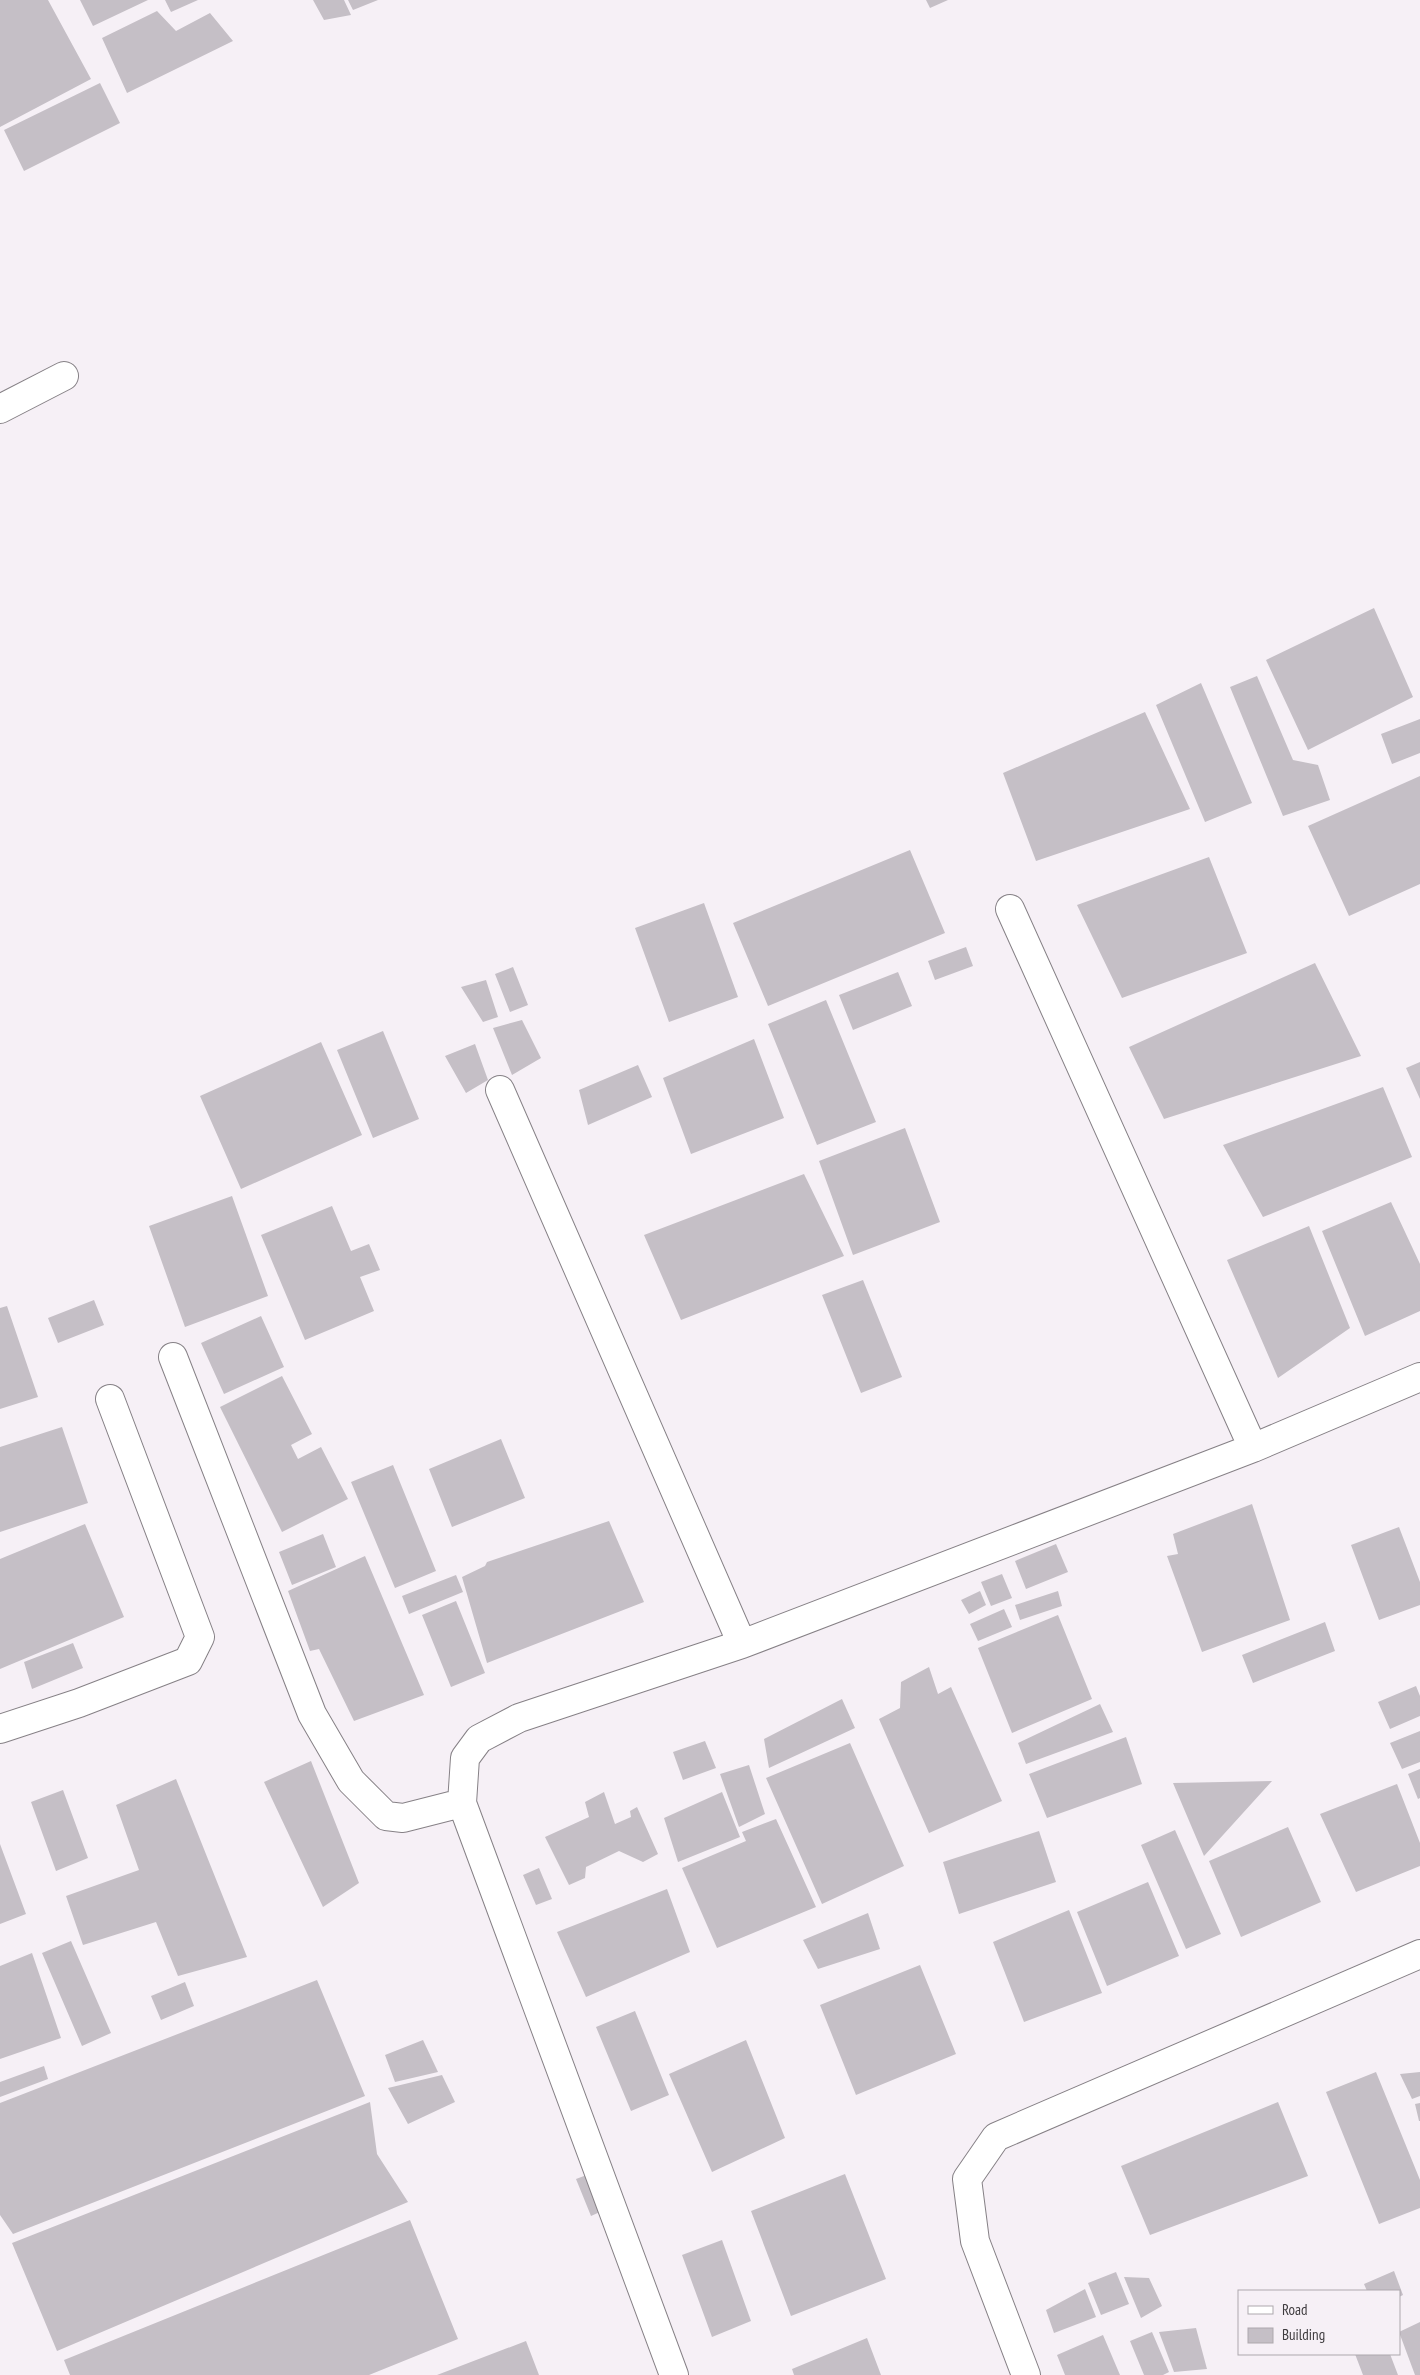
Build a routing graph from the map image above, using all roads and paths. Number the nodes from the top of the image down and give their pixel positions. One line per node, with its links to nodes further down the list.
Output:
1 (64, 376): 2 (street)
2 (0, 409)
3 (1010, 909): 8 (street)
4 (500, 1090): 9 (street)
5 (173, 1357): 11 (street)
6 (1420, 1377): 8 (street)
7 (110, 1398): 10 (street)
8 (1253, 1448): 9 (street)
9 (742, 1644): 11 (street)
10 (0, 1729)
11 (462, 1803): 13 (street)
12 (1420, 1954): 14 (street)
13 (674, 2375)
14 (1026, 2375)

